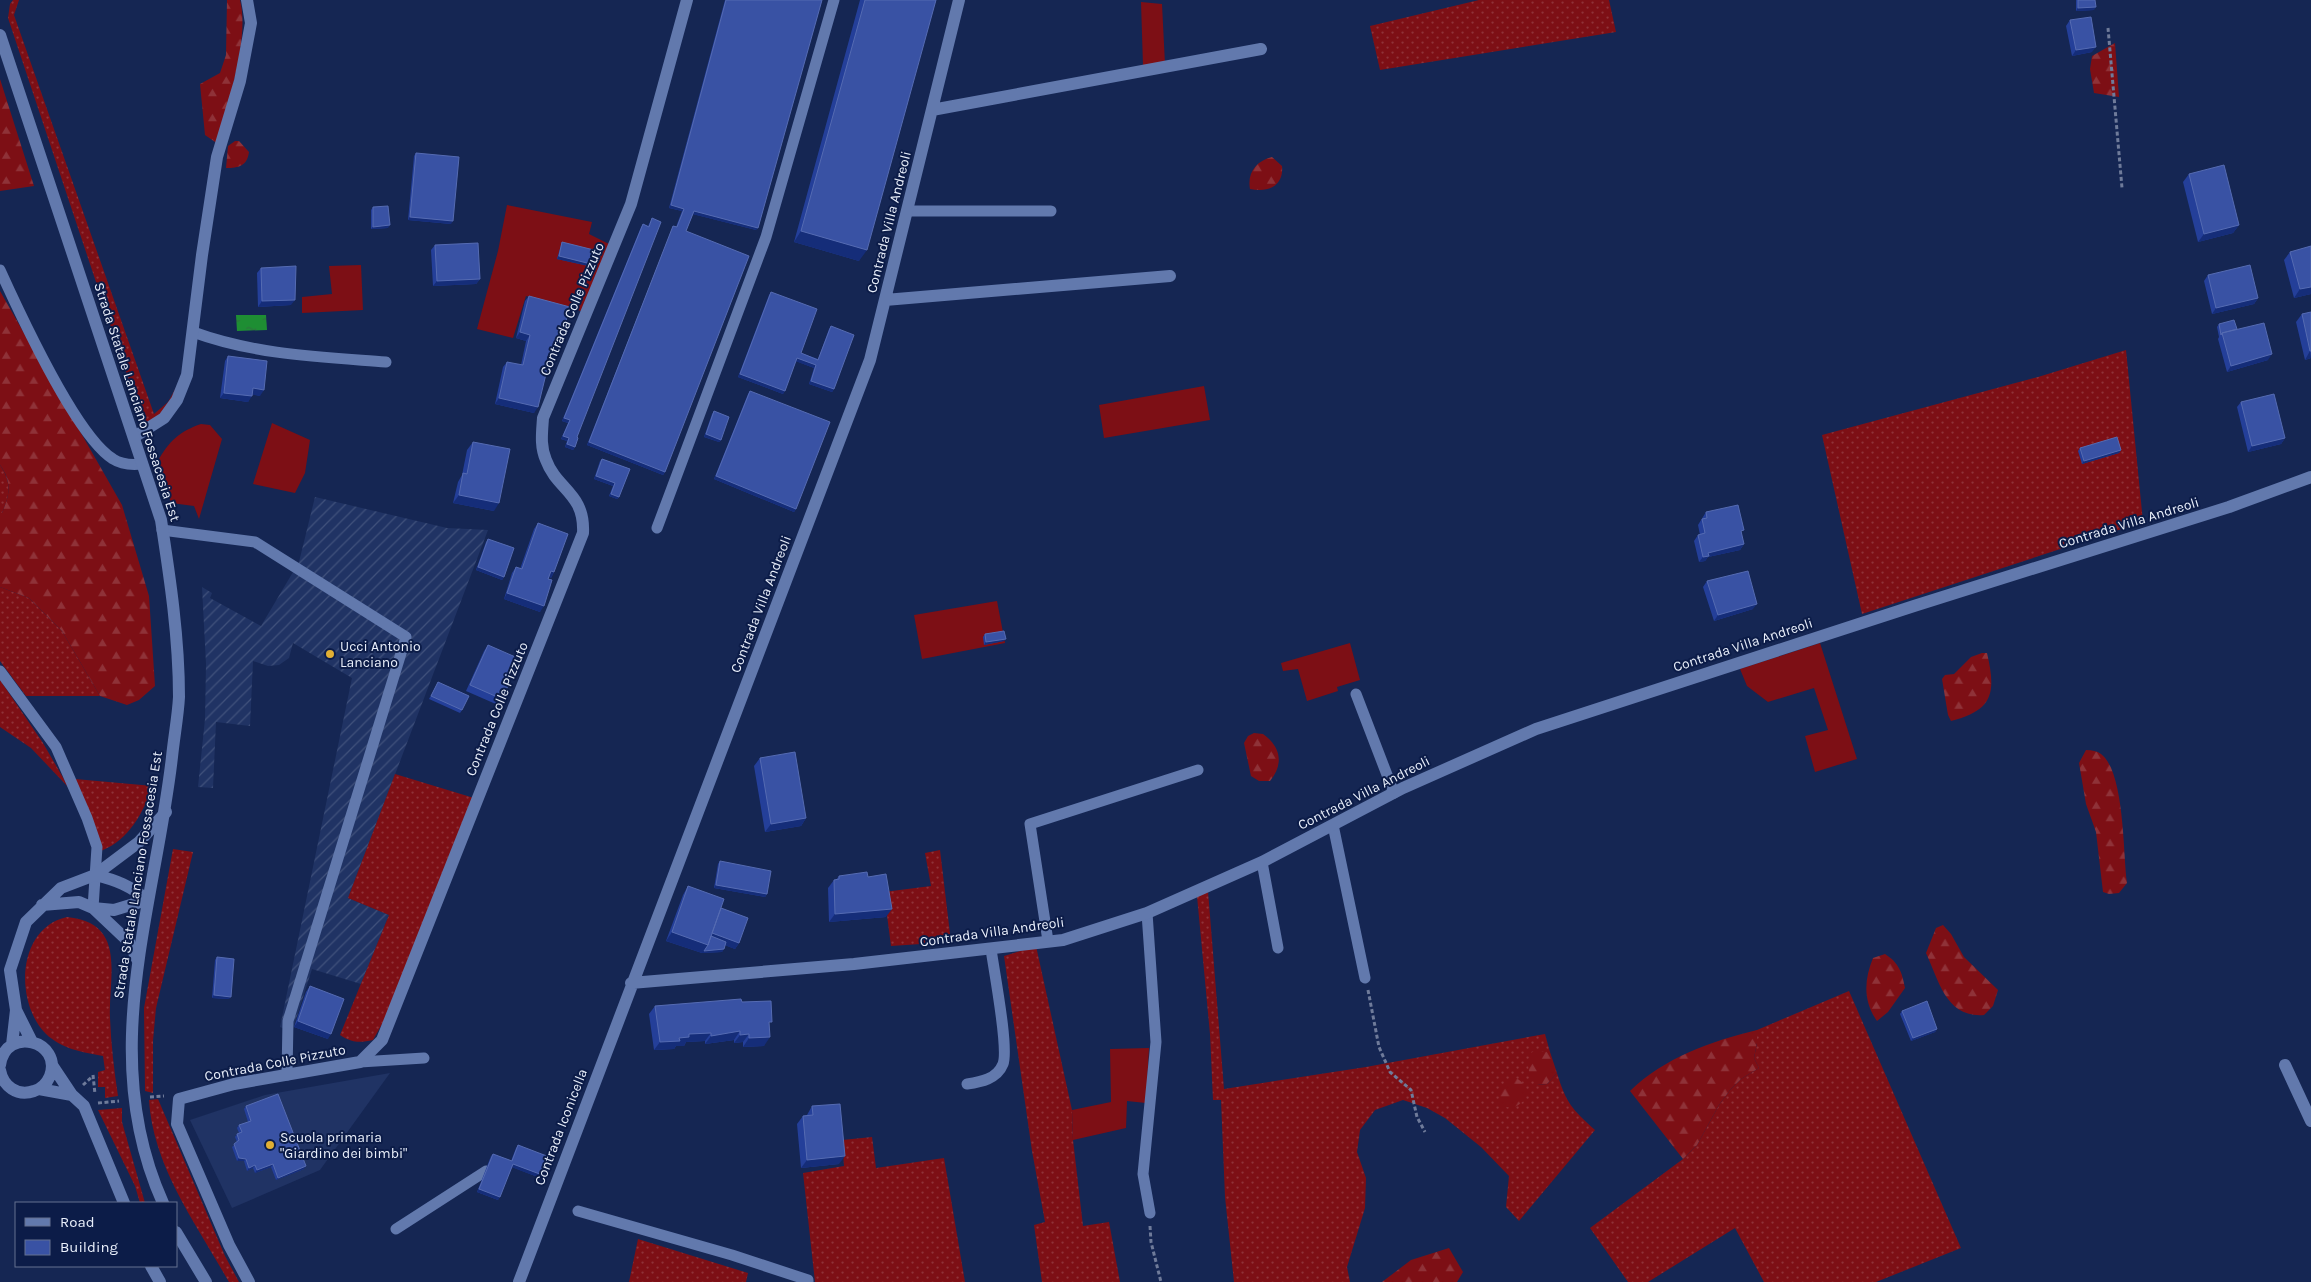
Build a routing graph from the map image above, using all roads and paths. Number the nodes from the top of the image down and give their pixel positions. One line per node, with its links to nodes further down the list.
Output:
1 (247, 0): 15 (street)
2 (687, 0): 44 (street, Contrada Colle Pizzuto)
3 (834, 0): 20 (lane)
4 (959, 0): 8 (street, Contrada Villa Andreoli)
5 (2108, 28): 9 (path)
6 (0, 34): 17 (street, Strada Statale Lanciano Fossacesia Est)
7 (1261, 49): 8 (street)
8 (932, 110): 10 (street, Contrada Villa Andreoli)
9 (2122, 188)
10 (907, 211): 11 (lane); 14 (street, Contrada Villa Andreoli)
11 (1051, 211)
12 (0, 270): 18 (lane)
13 (1170, 276): 14 (street)
14 (885, 300): 39 (street, Contrada Villa Andreoli)
15 (193, 332): 16 (lane); 17 (street)
16 (386, 362)
17 (134, 437): 18 (street, Strada Statale Lanciano Fossacesia Est)
18 (142, 464): 21 (street, Strada Statale Lanciano Fossacesia Est)
19 (2311, 476): 25 (street, Contrada Villa Andreoli)
20 (657, 528)
21 (162, 530): 26 (street, Strada Statale Lanciano Fossacesia Est); 50 (lane)
22 (0, 671): 29 (lane)
23 (1356, 694): 25 (lane)
24 (1198, 770): 34 (lane)
25 (1394, 793): 27 (street, Contrada Villa Andreoli)
26 (166, 812): 29 (street); 30 (street, Strada Statale Lanciano Fossacesia Est)
27 (1333, 825): 28 (street, Contrada Villa Andreoli); 38 (lane)
28 (1262, 862): 33 (street, Contrada Villa Andreoli); 35 (lane)
29 (96, 875): 30 (street); 31 (street); 32 (lane)
30 (147, 900): 32 (street); 37 (street, Strada Statale Lanciano Fossacesia Est)
31 (42, 905): 32 (street); 40 (street)
32 (93, 908): 37 (street)
33 (1147, 913): 34 (street, Contrada Villa Andreoli); 62 (lane)
34 (1048, 942): 36 (street, Contrada Villa Andreoli)
35 (1278, 948)
36 (991, 949): 39 (street, Contrada Villa Andreoli); 51 (lane)
37 (137, 959): 60 (street, Strada Statale Lanciano Fossacesia Est)
38 (1365, 978): 57 (path)
39 (631, 983): 69 (street, Contrada Iconicella)
40 (16, 1010): 41 (street); 42 (street)
41 (32, 1042): 42 (street); 46 (street)
42 (12, 1045): 45 (street)
43 (424, 1058): 44 (lane)
44 (360, 1062): 50 (street, Contrada Colle Pizzuto)
45 (0, 1065)
46 (52, 1065): 53 (street); 54 (street)
47 (2285, 1065): 56 (street)
48 (0, 1070): 52 (street)
49 (93, 1075): 55 (path)
50 (287, 1075): 68 (street, Contrada Colle Pizzuto)
51 (967, 1084)
52 (6, 1088): 53 (street)
53 (39, 1089): 54 (street)
54 (72, 1095): 59 (street)
55 (96, 1104)
56 (2311, 1121)
57 (1424, 1132)
58 (486, 1171): 63 (lane)
59 (124, 1202)
60 (163, 1202)
61 (578, 1211): 70 (lane)
62 (1150, 1214): 71 (path)
63 (396, 1229)
64 (178, 1235): 67 (street)
65 (152, 1267): 66 (street)
66 (160, 1282)
67 (206, 1282)
68 (250, 1282)
69 (519, 1282)
70 (808, 1282)
71 (1161, 1282)

